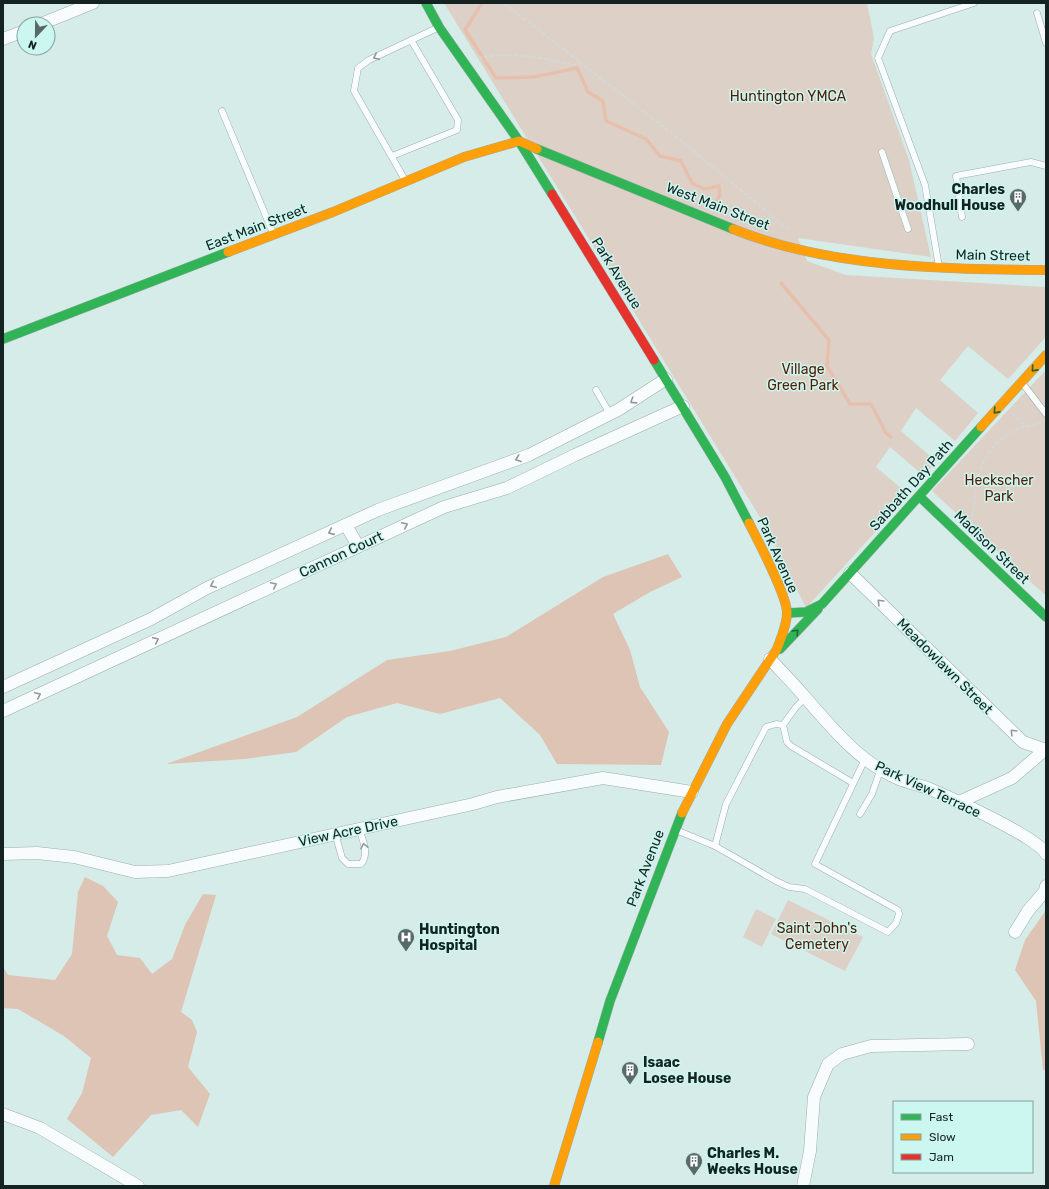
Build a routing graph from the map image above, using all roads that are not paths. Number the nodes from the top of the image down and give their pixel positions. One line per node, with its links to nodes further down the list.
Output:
1 (93, 3): 5 (street)
2 (426, 3): 6 (main road, Park Avenue)
3 (974, 3): 20 (lane)
4 (1037, 13): 10 (lane)
5 (56, 18)
6 (439, 27): 9 (lane); 12 (main road, Park Avenue)
7 (16, 34): 8 (street)
8 (3, 39)
9 (411, 40): 14 (lane, one-way to 14); 14 (lane)
10 (1046, 44)
11 (222, 111): 19 (lane)
12 (519, 141): 16 (main road, East Main Street); 20 (main road, West Main Street); 24 (main road, Park Avenue)
13 (882, 152): 18 (lane)
14 (392, 156): 16 (lane)
15 (1046, 166): 17 (lane)
16 (406, 181): 19 (main road, East Main Street)
17 (962, 217)
18 (908, 229)
19 (273, 235): 22 (main road, East Main Street)
20 (940, 269): 21 (main road, Main Street)
21 (1046, 270)
22 (3, 340)
23 (1046, 355): 25 (main road, Sabbath Day Path, one-way to 25)
24 (666, 379): 27 (main road, Park Avenue); 28 (street, Cannon Court, one-way to 28)
25 (1022, 382): 29 (lane); 33 (main road, Sabbath Day Path, one-way to 33)
26 (596, 390): 28 (lane)
27 (683, 406): 31 (street, Cannon Court); 40 (main road, Park Avenue)
28 (610, 414): 30 (street, Cannon Court)
29 (1046, 414)
30 (564, 438): 31 (street); 32 (street, Cannon Court, one-way to 32)
31 (575, 455): 34 (street, Cannon Court)
32 (463, 479): 34 (street); 35 (street, Cannon Court)
33 (920, 497): 37 (main road, Sabbath Day Path); 41 (main road, Madison Street)
34 (472, 498): 36 (street, Cannon Court, one-way to 34)
35 (346, 525): 36 (street); 39 (street, Cannon Court, one-way to 39)
36 (358, 546): 42 (street, Cannon Court, one-way to 36)
37 (850, 573): 38 (main road, Sabbath Day Path); 48 (street, Meadowlawn Street, one-way to 37)
38 (822, 604): 40 (main road, Sabbath Day Path); 43 (main road, one-way to 38)
39 (162, 613): 42 (street); 44 (street, Cannon Court)
40 (787, 613): 43 (main road, Park Avenue)
41 (1046, 617)
42 (174, 632): 46 (street, Cannon Court, one-way to 42)
43 (770, 659): 45 (street, Park View Terrace); 52 (main road, Park Avenue)
44 (3, 687)
45 (806, 698): 47 (lane); 49 (street, Park View Terrace)
46 (3, 711)
47 (784, 725): 51 (lane); 58 (lane)
48 (1046, 750): 53 (street)
49 (865, 759): 50 (street, Park View Terrace); 51 (lane)
50 (881, 768): 53 (street, Park View Terrace); 54 (lane)
51 (853, 783): 58 (lane)
52 (692, 792): 55 (street, View Acre Drive); 56 (main road, Park Avenue)
53 (959, 802): 60 (street, Park View Terrace)
54 (860, 814)
55 (360, 828): 57 (street, View Acre Drive); 57 (lane, one-way to 55)
56 (675, 830): 58 (lane); 66 (main road, Park Avenue)
57 (335, 833): 59 (street, View Acre Drive)
58 (715, 846)
59 (3, 854)
60 (1046, 854)
61 (1046, 886): 62 (street)
62 (1015, 932)
63 (968, 1044): 67 (street)
64 (3, 1114): 65 (street)
65 (138, 1186)
66 (554, 1186)
67 (803, 1186)

